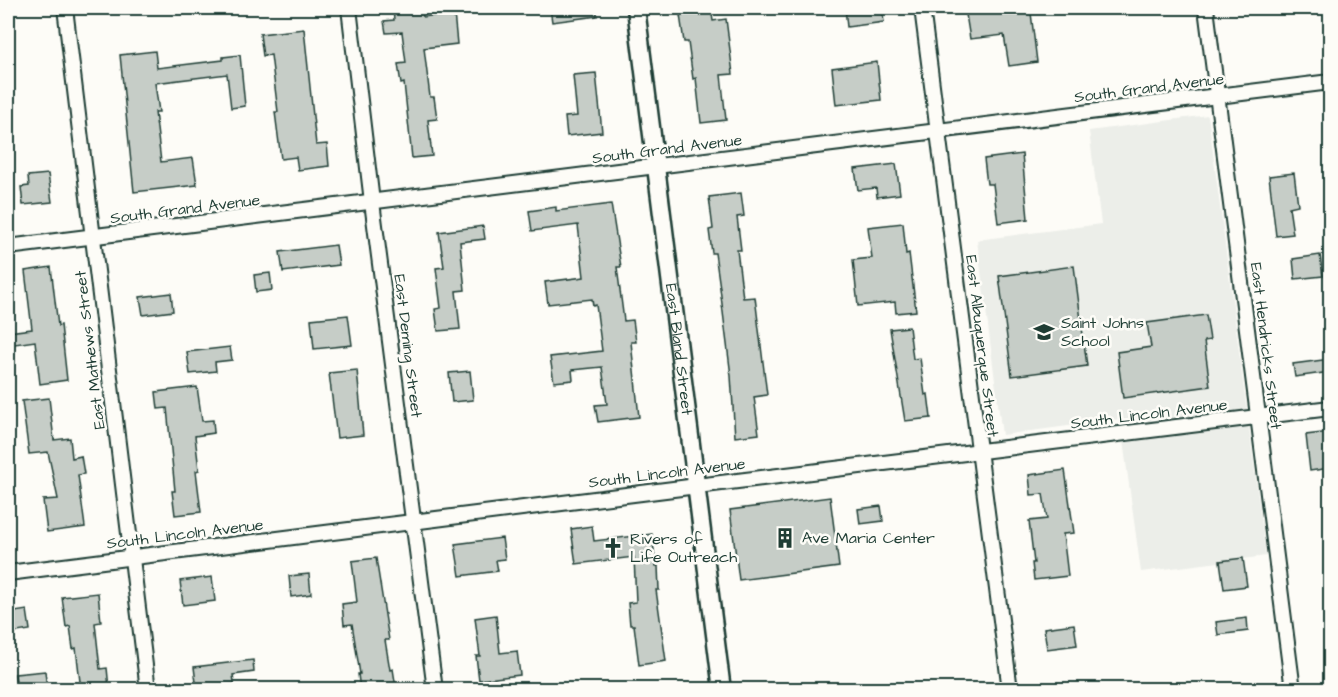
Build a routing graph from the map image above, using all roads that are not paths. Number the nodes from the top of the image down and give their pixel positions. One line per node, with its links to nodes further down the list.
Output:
1 (64, 8): 11 (street, East Mathews Street)
2 (349, 8): 10 (street, East Deming Street)
3 (636, 8): 9 (street, East Bland Street)
4 (922, 8): 8 (street, East Albuquerque Street)
5 (1206, 8): 7 (street, East Hendricks Street)
6 (1330, 82): 7 (street, South Grand Avenue)
7 (1217, 97): 8 (street, South Grand Avenue); 14 (street, East Hendricks Street)
8 (938, 131): 9 (street, South Grand Avenue); 15 (street, East Albuquerque Street)
9 (655, 167): 10 (street, South Grand Avenue); 16 (street, East Bland Street)
10 (372, 202): 11 (street, South Grand Avenue); 17 (street, East Deming Street)
11 (93, 237): 12 (street, South Grand Avenue); 18 (street, East Mathews Street)
12 (8, 247)
13 (1330, 408): 14 (street, South Lincoln Avenue)
14 (1258, 417): 15 (street, South Lincoln Avenue); 24 (street, East Hendricks Street)
15 (979, 451): 16 (street, South Lincoln Avenue); 23 (street, East Albuquerque Street)
16 (697, 486): 17 (street, South Lincoln Avenue); 22 (street, East Bland Street)
17 (414, 523): 18 (street, South Lincoln Avenue); 21 (street, East Deming Street)
18 (132, 558): 19 (street, South Lincoln Avenue); 20 (street, East Mathews Street)
19 (8, 573)
20 (148, 690)
21 (435, 690)
22 (722, 690)
23 (1010, 690)
24 (1293, 690)

